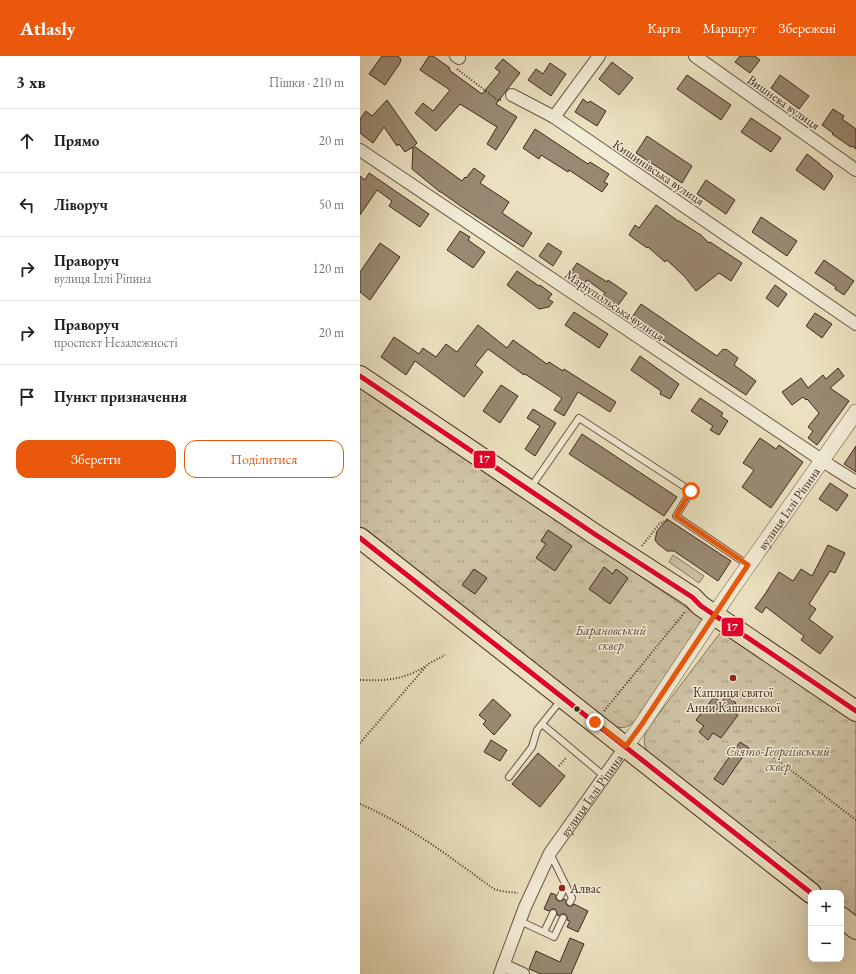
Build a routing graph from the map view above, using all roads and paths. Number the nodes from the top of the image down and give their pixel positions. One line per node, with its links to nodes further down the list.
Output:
1 (599, 56): 5 (street)
2 (695, 56): 7 (street, Вишнева вулиця)
3 (457, 57): 4 (path)
4 (512, 94): 5 (street, Кишинівська вулиця)
5 (554, 117): 8 (street, Кишинівська вулиця)
6 (360, 150): 11 (street, Маріупольська вулиця)
7 (856, 170)
8 (856, 324)
9 (360, 376): 13 (main road)
10 (856, 412): 11 (street, вулиця Іллі Ріпина)
11 (822, 460): 12 (street, Маріупольська вулиця); 17 (street, вулиця Іллі Ріпина)
12 (856, 482)
13 (529, 490): 14 (lane); 19 (main road)
14 (676, 516): 16 (path); 17 (lane)
15 (360, 538): 23 (main road)
16 (642, 546)
17 (748, 565): 19 (street, вулиця Іллі Ріпина)
18 (688, 608): 25 (path)
19 (714, 615): 24 (main road); 28 (street, вулиця Іллі Ріпина)
20 (445, 655): 21 (path)
21 (428, 664): 22 (path); 27 (path)
22 (360, 680)
23 (563, 697): 26 (lane); 28 (main road)
24 (856, 711)
25 (600, 716)
26 (542, 724): 32 (lane); 33 (lane)
27 (360, 743)
28 (626, 746): 32 (street, вулиця Іллі Ріпина); 38 (main road)
29 (767, 752): 35 (path)
30 (566, 758): 31 (path)
31 (559, 766)
32 (604, 776): 36 (street, вулиця Іллі Ріпина)
33 (509, 777)
34 (360, 804): 39 (path)
35 (856, 820)
36 (550, 853): 37 (lane); 45 (street, вулиця Іллі Ріпина)
37 (566, 885): 40 (lane); 41 (lane)
38 (808, 891)
39 (518, 893)
40 (560, 897)
41 (570, 902)
42 (553, 913): 47 (lane)
43 (563, 918): 47 (lane)
44 (844, 919): 46 (main road)
45 (520, 921): 47 (lane); 48 (street, вулиця Іллі Ріпина)
46 (856, 929)
47 (544, 932)
48 (501, 969): 49 (street)
49 (523, 974)

